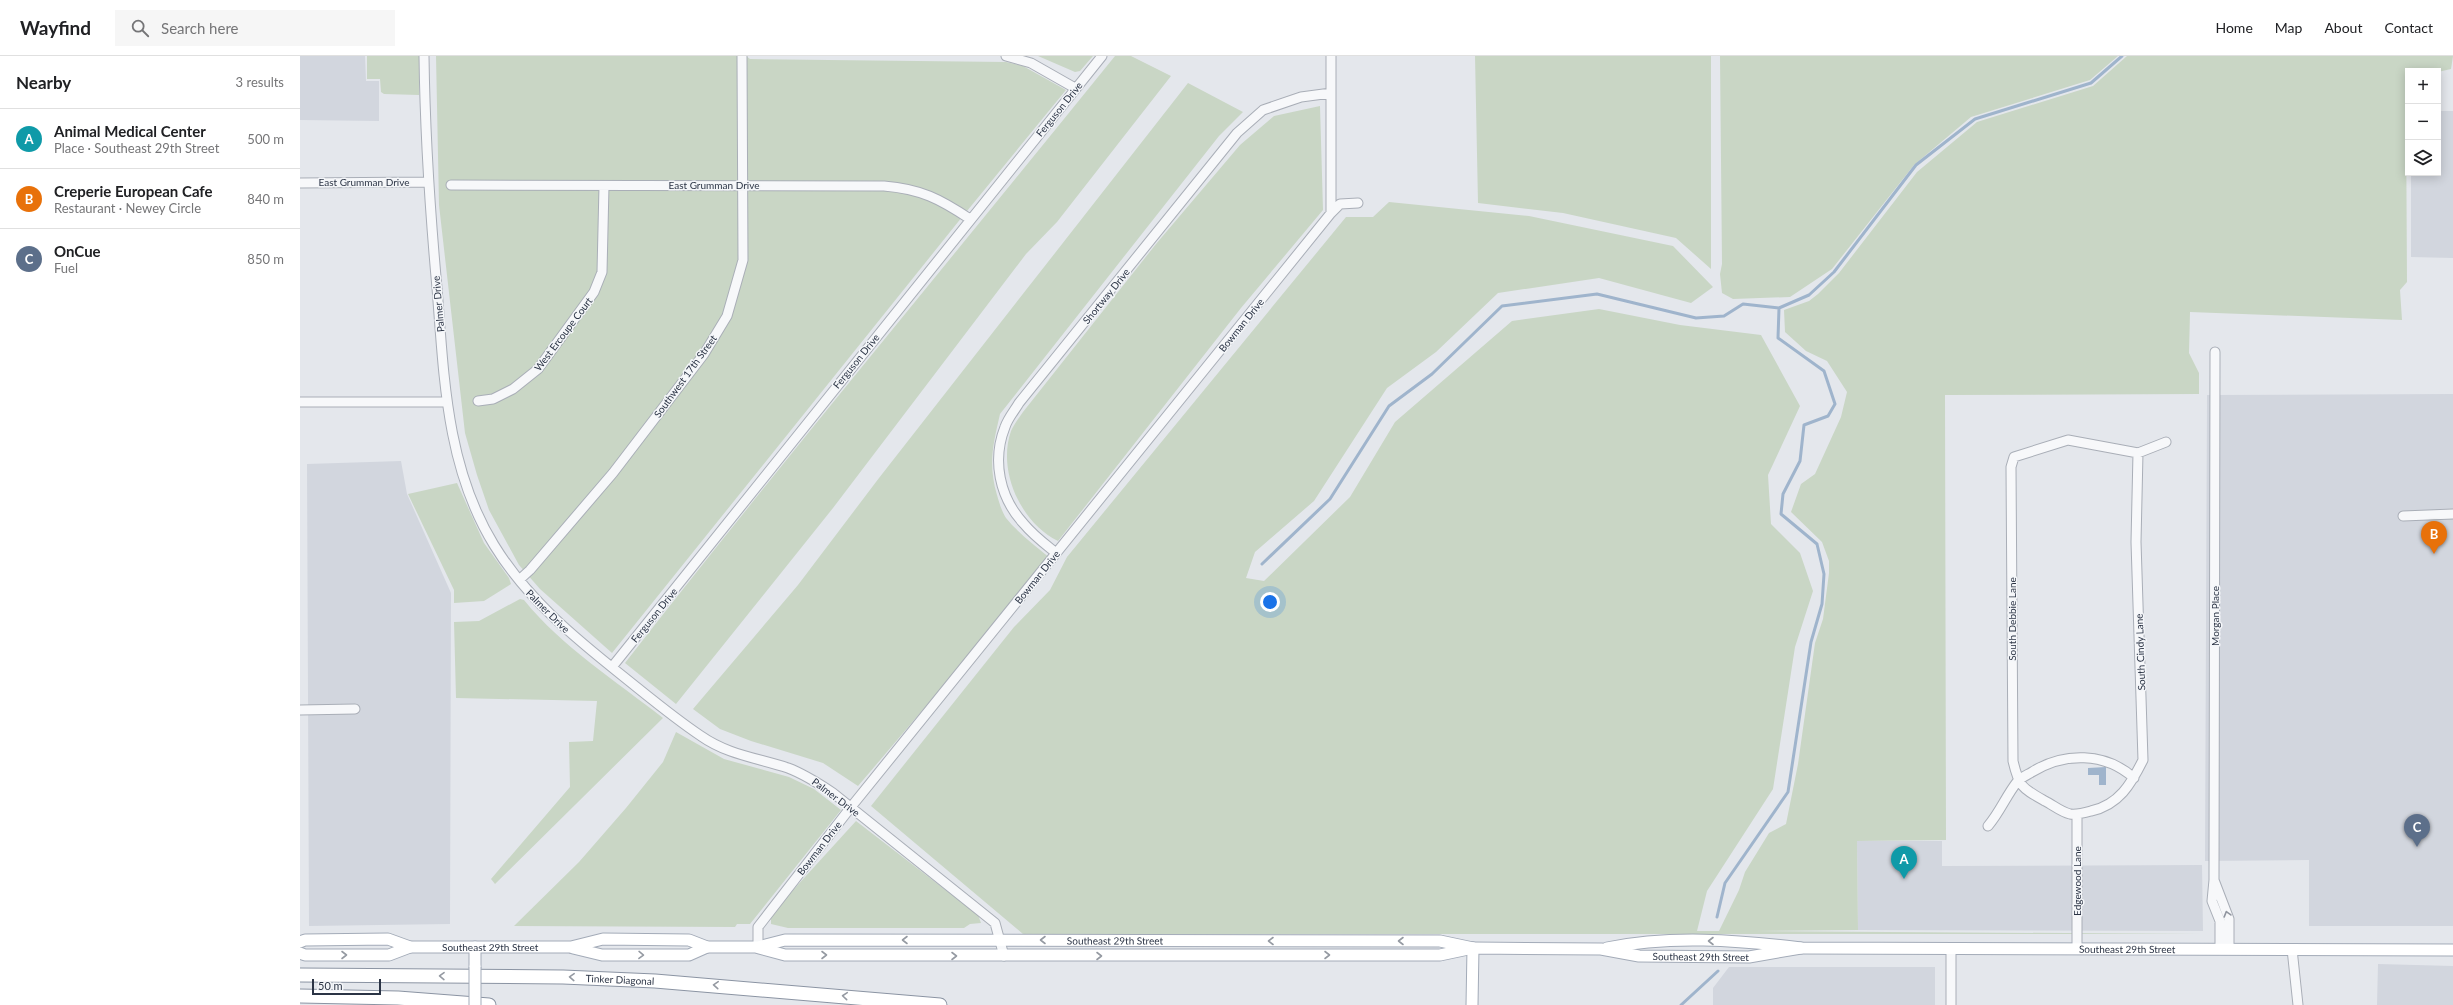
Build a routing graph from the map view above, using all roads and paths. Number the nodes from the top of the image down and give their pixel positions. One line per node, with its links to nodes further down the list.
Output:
1 (424, 56): 9 (street, Palmer Drive)
2 (742, 56): 11 (street, Southwest 17th Street)
3 (1006, 56): 6 (street)
4 (1102, 56): 6 (street, Ferguson Drive)
5 (1331, 56): 7 (street)
6 (1076, 88): 15 (street, Ferguson Drive)
7 (1331, 93): 14 (street); 24 (street, Shortway Drive)
8 (300, 182): 9 (street, East Grumman Drive)
9 (428, 182): 19 (street, Palmer Drive)
10 (451, 185): 12 (street, East Grumman Drive)
11 (744, 185): 12 (street, East Grumman Drive); 15 (street, East Grumman Drive); 25 (street, Southwest 17th Street)
12 (604, 186): 17 (street, West Ercoupe Court)
13 (1358, 203): 14 (street, Bowman Drive)
14 (1331, 213): 24 (street, Bowman Drive)
15 (970, 219): 26 (street, Ferguson Drive)
16 (2215, 352): 46 (street, Morgan Place)
17 (478, 400)
18 (300, 402): 19 (street)
19 (447, 402): 25 (street, Palmer Drive)
20 (2166, 442): 21 (street)
21 (2138, 453): 29 (street, South Cindy Lane); 30 (street, South Debbie Lane)
22 (2453, 514): 23 (street)
23 (2403, 516)
24 (1056, 553): 31 (street, Bowman Drive)
25 (519, 580): 26 (street, Palmer Drive)
26 (612, 667): 31 (street, Palmer Drive)
27 (355, 709): 28 (street)
28 (300, 710)
29 (2134, 778): 30 (street); 32 (street, South Cindy Lane)
30 (2017, 781): 32 (street); 33 (street)
31 (851, 807): 34 (street, Palmer Drive); 40 (street, Bowman Drive)
32 (2077, 814): 41 (street, Edgewood Lane)
33 (1988, 826)
34 (1000, 940): 40 (main road, Southeast 29th Street, one-way to 40); 42 (main road, Southeast 29th Street, one-way to 34); 50 (street, Palmer Drive)
35 (300, 942): 36 (main road, Southeast 29th Street)
36 (410, 947): 37 (main road, Southeast 29th Street); 49 (main road, Southeast 29th Street, one-way to 36)
37 (476, 947): 38 (main road, Southeast 29th Street); 53 (main road, bridge)
38 (571, 947): 39 (main road, Southeast 29th Street); 39 (main road, Southeast 29th Street, one-way to 39)
39 (707, 947): 40 (main road, Southeast 29th Street)
40 (758, 947): 50 (main road, Southeast 29th Street, one-way to 50)
41 (2077, 947): 45 (main road, Southeast 29th Street); 46 (main road, Southeast 29th Street)
42 (1473, 948): 44 (main road, Southeast 29th Street); 50 (main road, Southeast 29th Street, one-way to 42); 56 (main road)
43 (1801, 948): 44 (main road, Southeast 29th Street); 44 (main road, Southeast 29th Street, one-way to 44); 45 (main road, Southeast 29th Street)
44 (1601, 949)
45 (1951, 949): 57 (street)
46 (2225, 949): 47 (main road, Southeast 29th Street)
47 (2292, 949): 48 (main road, Southeast 29th Street); 58 (street)
48 (2453, 950)
49 (300, 952)
50 (1004, 956)
51 (300, 975): 55 (highway, Tinker Diagonal, one-way to 51)
52 (300, 996): 54 (highway)
53 (475, 1005)
54 (489, 1005)
55 (940, 1005)
56 (1472, 1005)
57 (1951, 1005)
58 (2298, 1005)

